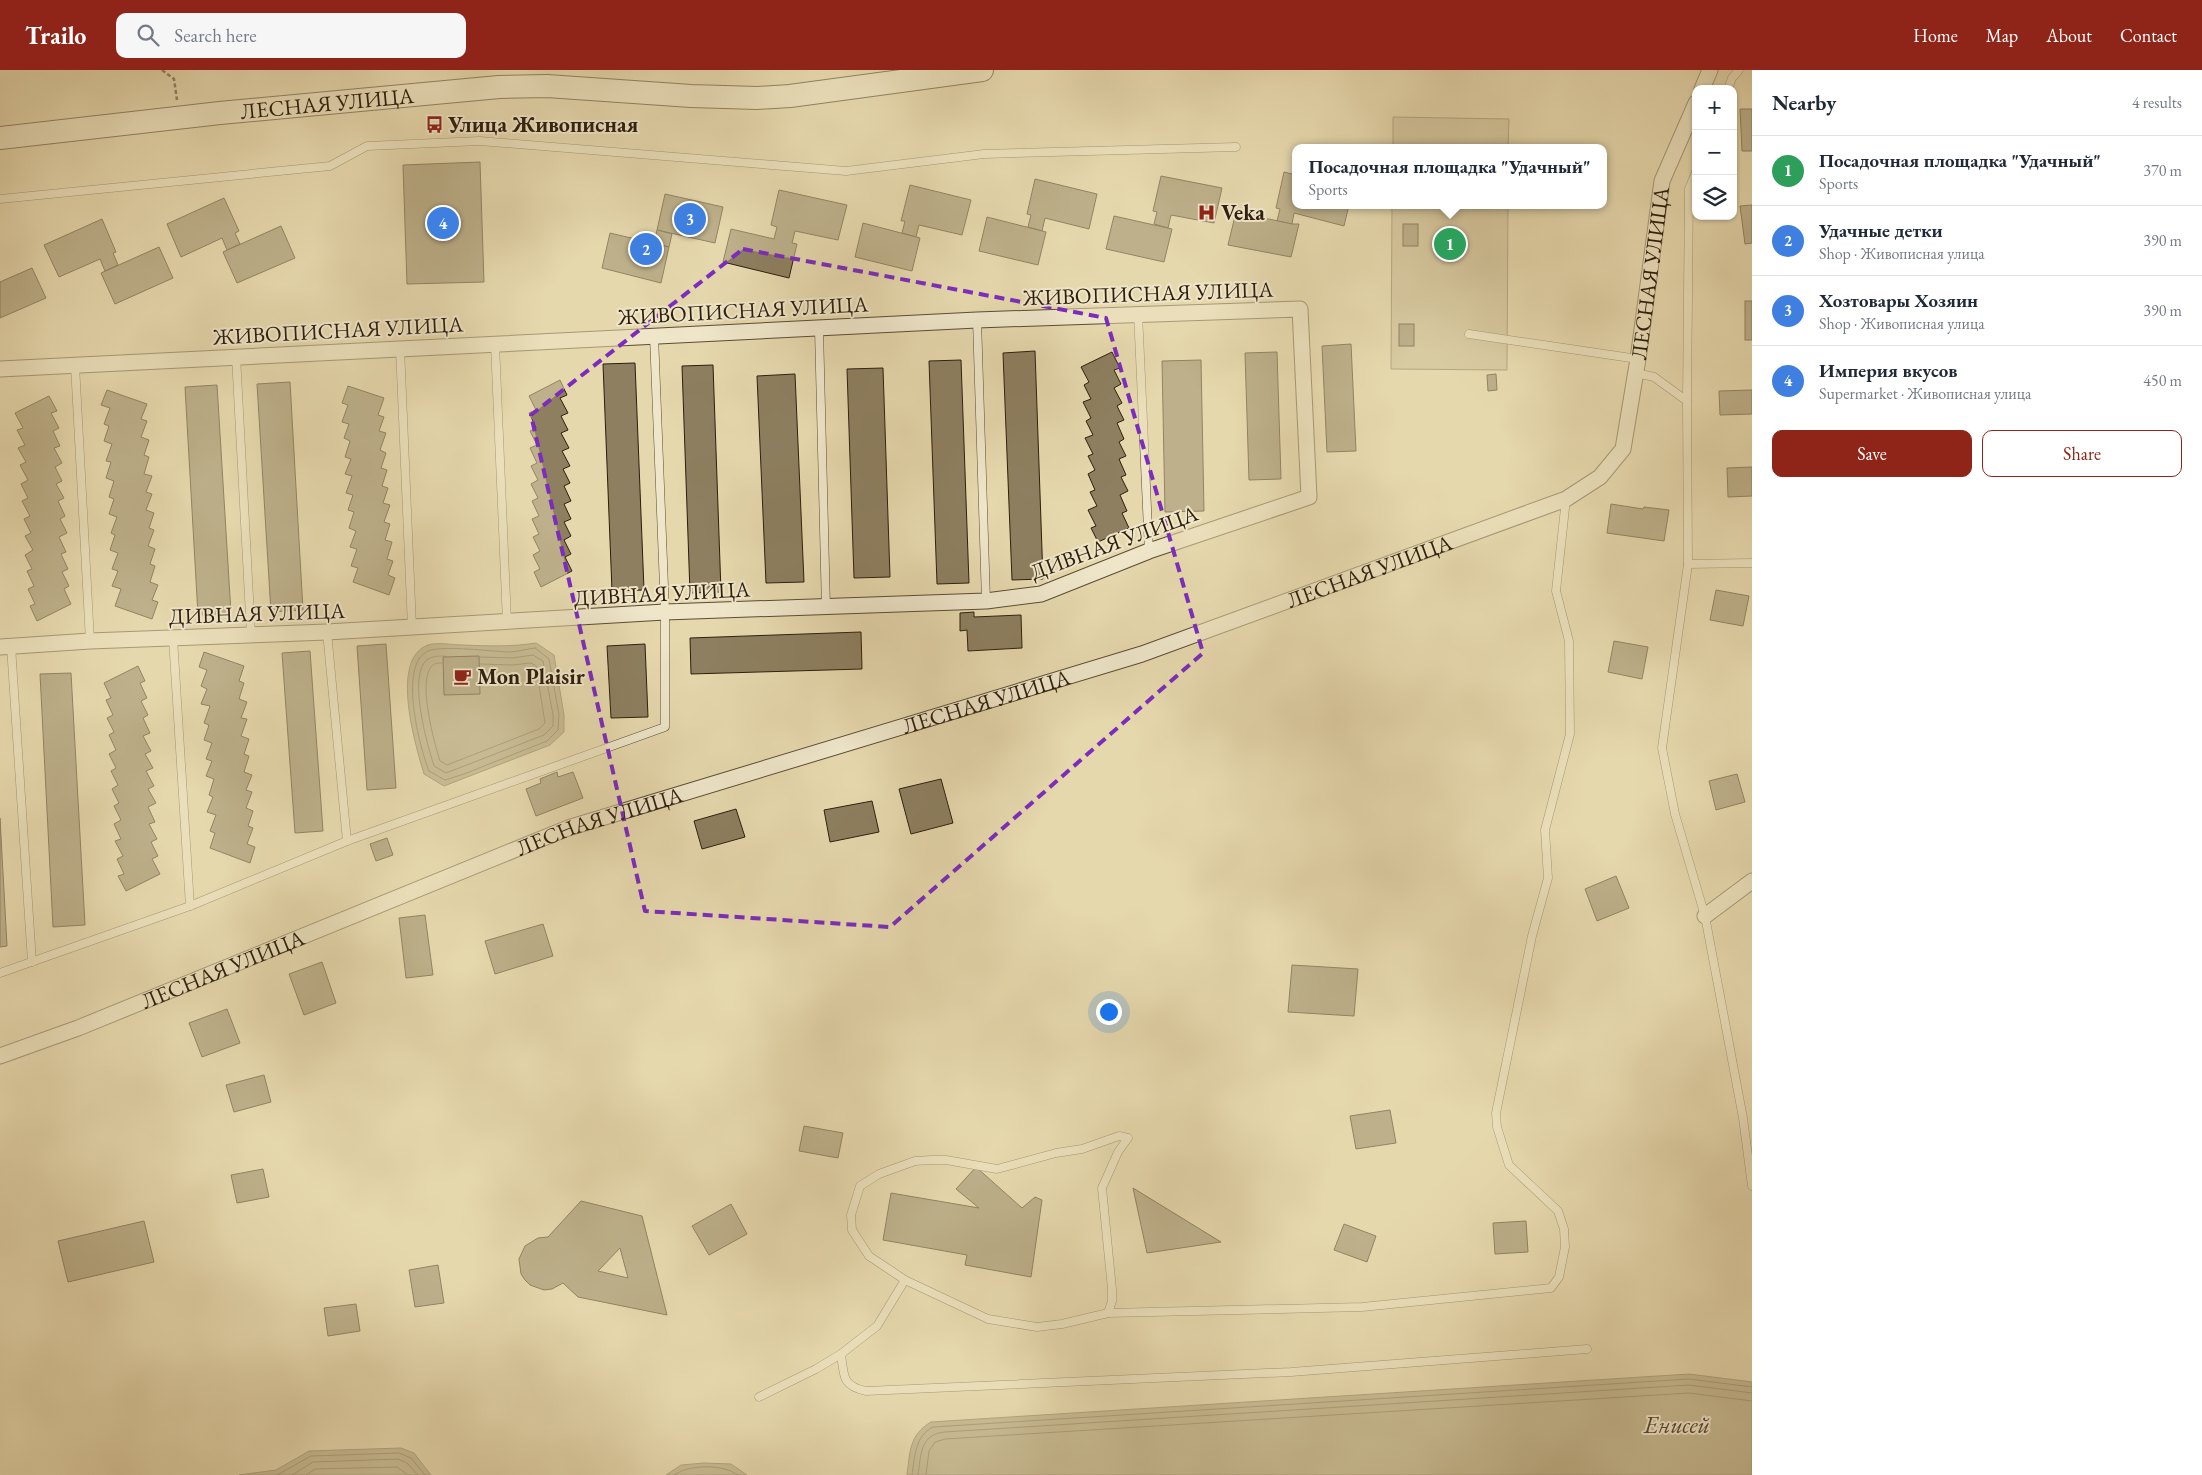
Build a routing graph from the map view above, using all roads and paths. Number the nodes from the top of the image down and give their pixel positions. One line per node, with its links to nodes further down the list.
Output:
1 (162, 70): 7 (path)
2 (982, 70): 9 (main road, ЛЕСНАЯ УЛИЦА)
3 (1710, 70): 5 (street)
4 (1739, 70): 6 (lane)
5 (1704, 85)
6 (1729, 85)
7 (178, 101)
8 (1692, 112): 22 (street, ЛЕСНАЯ УЛИЦА)
9 (0, 138)
10 (1236, 147): 12 (lane)
11 (1695, 175): 24 (lane)
12 (0, 199)
13 (1138, 313): 14 (street, ЖИВОПИСНАЯ УЛИЦА); 25 (street, ЖИВОПИСНАЯ УЛИЦА); 27 (lane)
14 (976, 320): 15 (street, ЖИВОПИСНАЯ УЛИЦА); 30 (lane)
15 (819, 328): 17 (street, ЖИВОПИСНАЯ УЛИЦА); 31 (lane)
16 (1469, 334): 22 (lane)
17 (654, 336): 18 (street, ЖИВОПИСНАЯ УЛИЦА); 32 (lane)
18 (494, 344): 19 (street, ЖИВОПИСНАЯ УЛИЦА); 33 (lane)
19 (400, 348): 20 (street, ЖИВОПИСНАЯ УЛИЦА); 34 (lane)
20 (236, 356): 21 (street, ЖИВОПИСНАЯ УЛИЦА); 36 (lane)
21 (75, 365): 23 (street, ЖИВОПИСНАЯ УЛИЦА); 38 (lane)
22 (1637, 366): 24 (lane); 26 (street, ЛЕСНАЯ УЛИЦА)
23 (0, 369)
24 (1686, 401): 29 (lane)
25 (1308, 497): 27 (street, ДИВНАЯ УЛИЦА)
26 (1566, 499): 46 (street, ЛЕСНАЯ УЛИЦА); 51 (lane)
27 (1149, 551): 30 (street, ДИВНАЯ УЛИЦА)
28 (1752, 563): 29 (lane)
29 (1688, 564): 43 (lane)
30 (986, 601): 31 (street, ДИВНАЯ УЛИЦА)
31 (826, 608): 32 (street, ДИВНАЯ УЛИЦА)
32 (664, 612): 33 (street, ДИВНАЯ УЛИЦА); 40 (lane)
33 (507, 622): 34 (street, ДИВНАЯ УЛИЦА)
34 (412, 627): 35 (street, ДИВНАЯ УЛИЦА)
35 (327, 632): 36 (street, ДИВНАЯ УЛИЦА); 40 (lane)
36 (251, 634): 37 (street, ДИВНАЯ УЛИЦА)
37 (173, 638): 38 (street, ДИВНАЯ УЛИЦА); 42 (lane)
38 (90, 640): 39 (street, ДИВНАЯ УЛИЦА)
39 (6, 647): 44 (lane)
40 (347, 841): 42 (lane)
41 (1752, 881): 43 (street)
42 (190, 906): 44 (lane)
43 (1705, 916): 48 (lane)
44 (32, 962): 45 (lane)
45 (0, 973)
46 (0, 1056)
47 (1752, 1117): 48 (lane)
48 (1743, 1118): 49 (lane)
49 (1752, 1186)
50 (905, 1280): 51 (lane); 51 (lane); 53 (lane)
51 (1108, 1313)
52 (1587, 1349): 53 (lane)
53 (841, 1354): 54 (lane)
54 (759, 1397)

